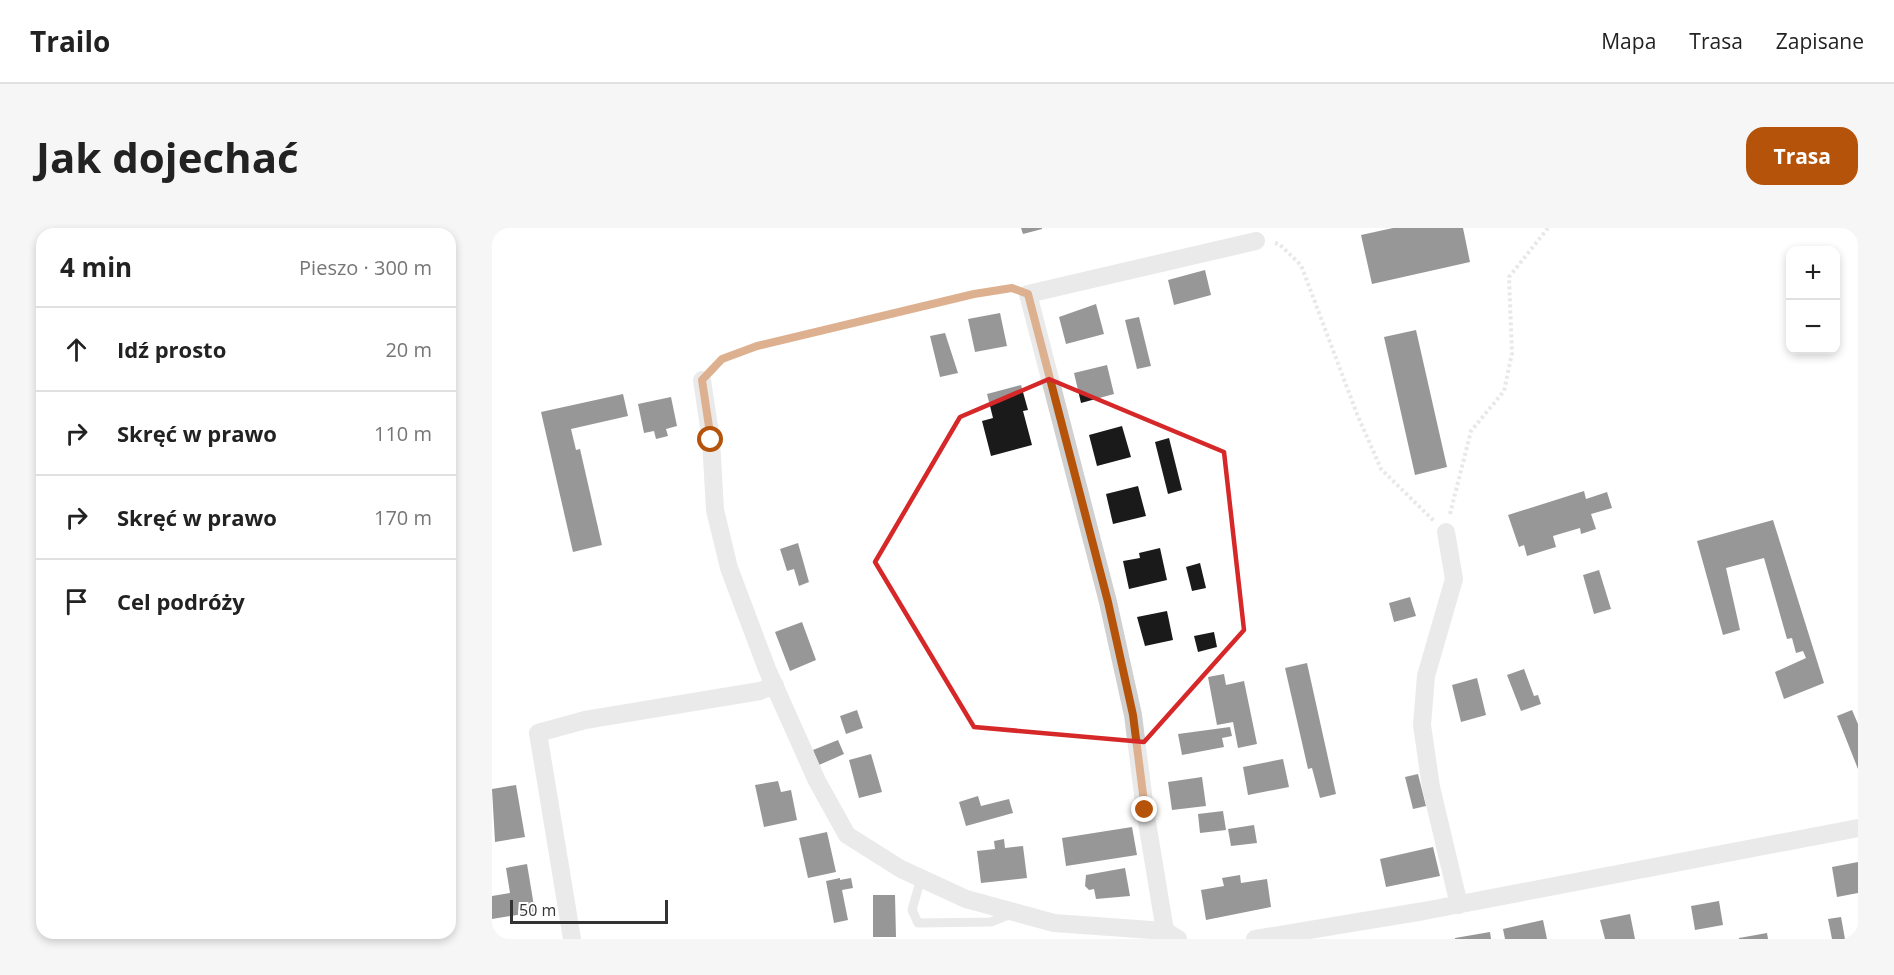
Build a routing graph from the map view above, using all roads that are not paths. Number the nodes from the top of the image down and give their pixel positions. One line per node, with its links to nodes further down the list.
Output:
1 (1256, 241): 9 (street)
2 (702, 380): 4 (street)
3 (1446, 532): 7 (street)
4 (775, 685): 6 (street); 10 (street)
5 (1858, 828): 7 (street)
6 (921, 878): 8 (street); 8 (lane)
7 (1458, 905): 11 (street)
8 (1016, 912): 9 (street)
9 (1172, 935)
10 (572, 939)
11 (1255, 939)

